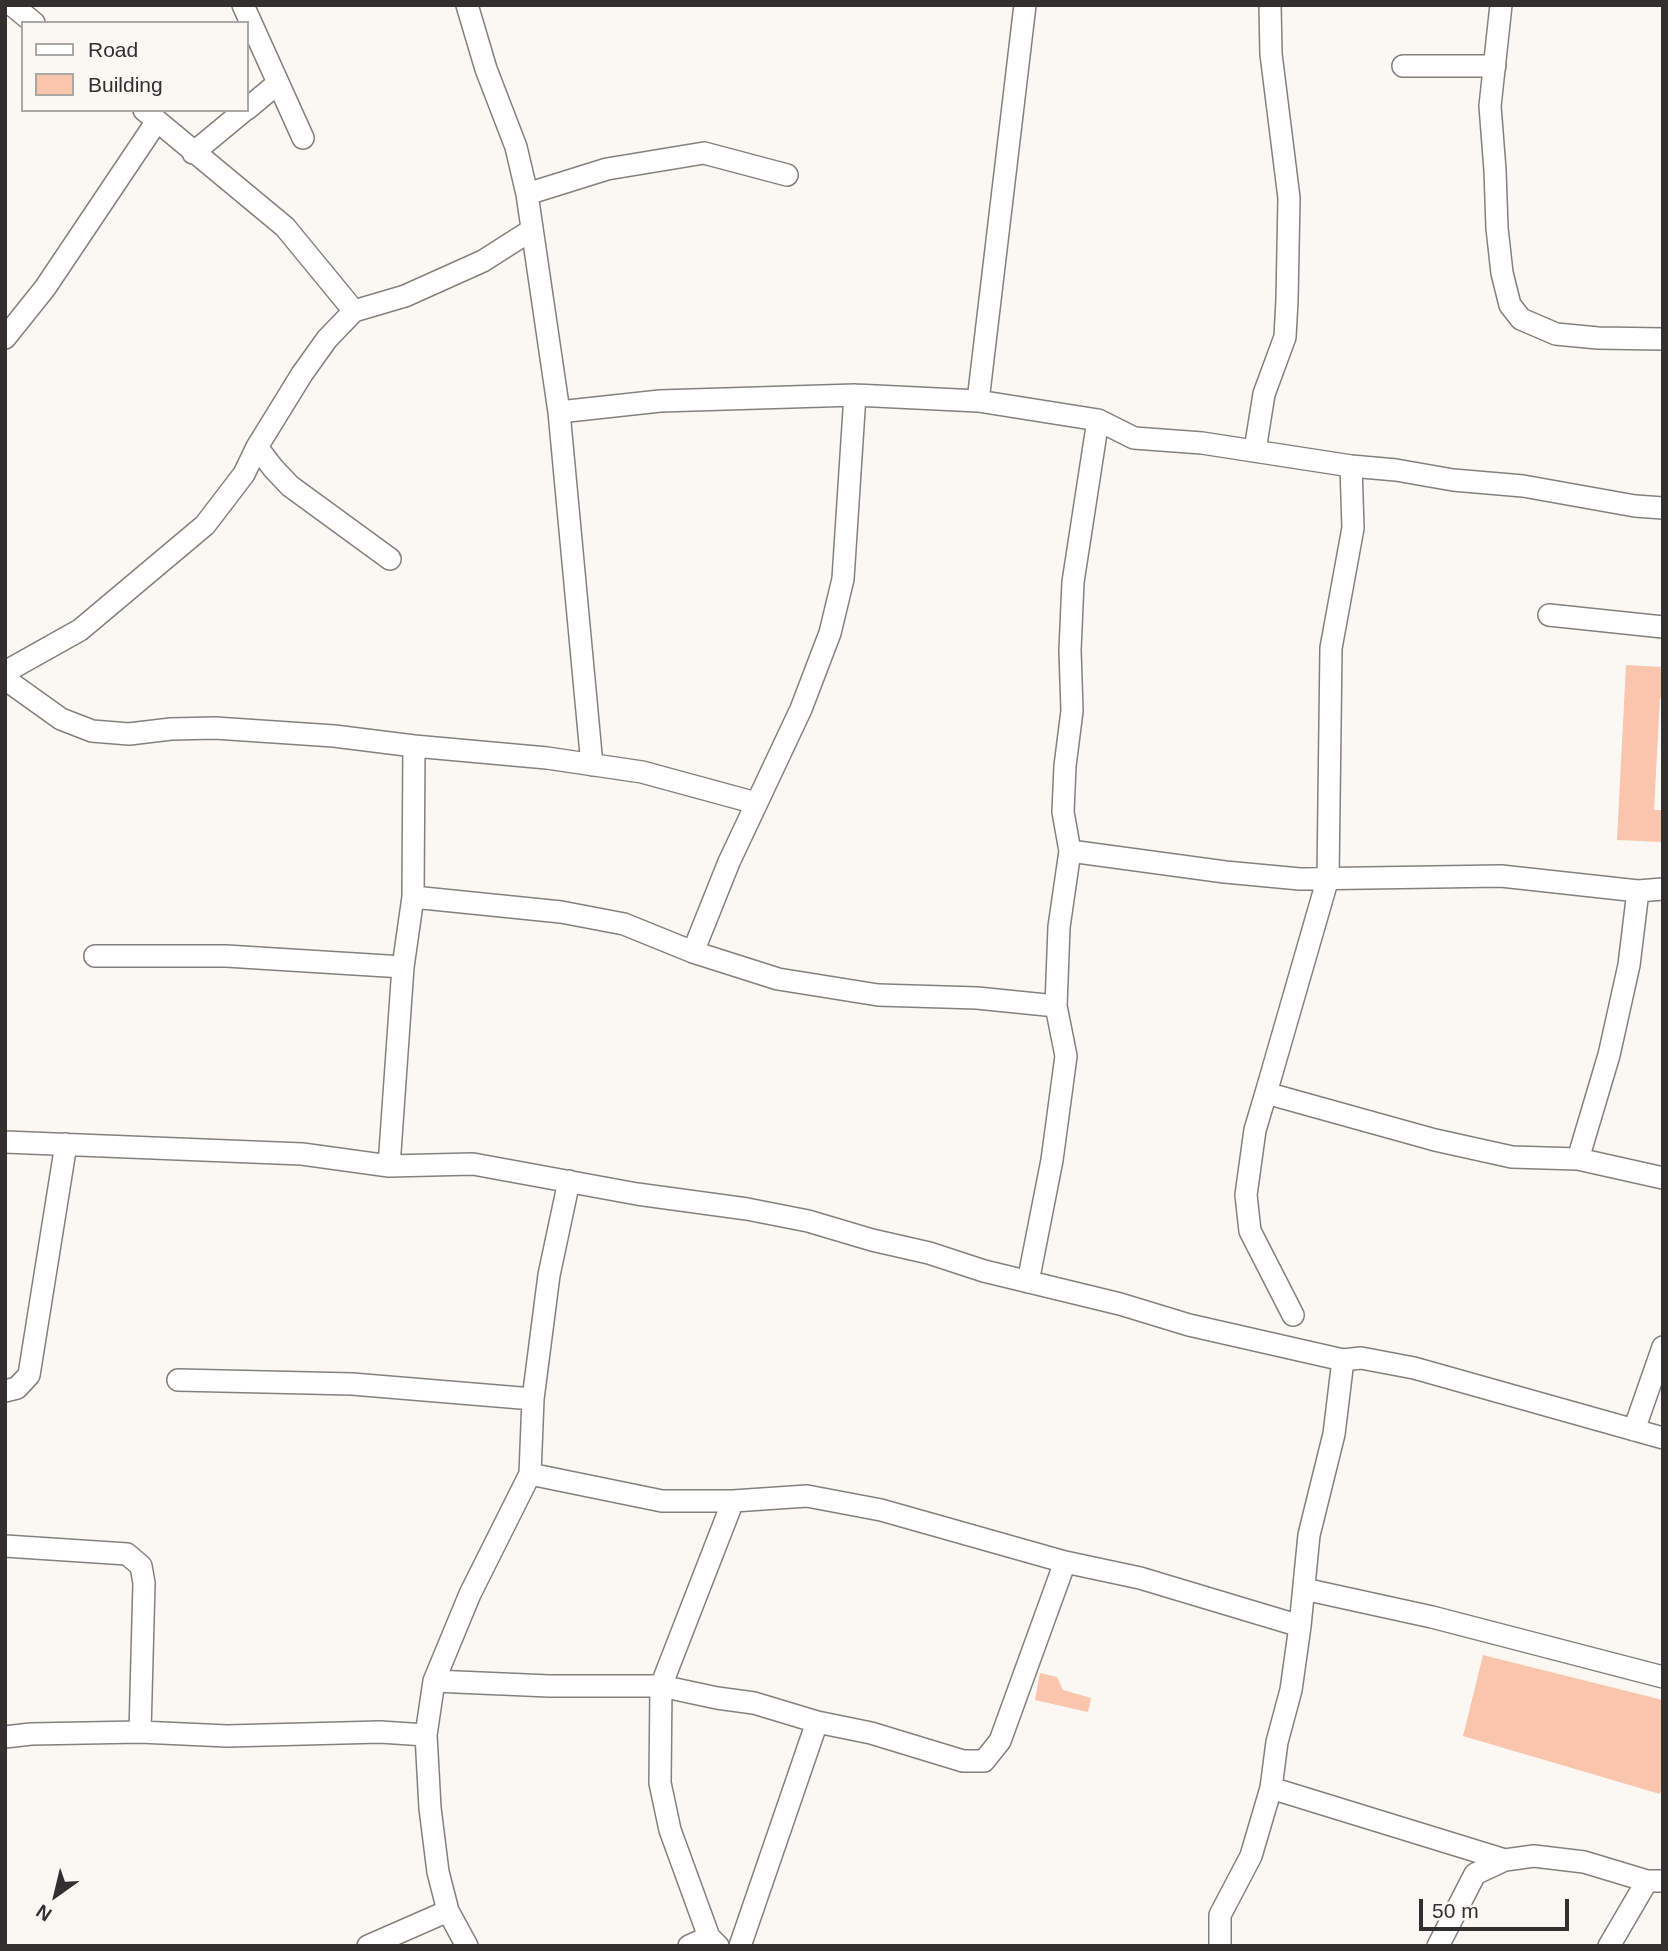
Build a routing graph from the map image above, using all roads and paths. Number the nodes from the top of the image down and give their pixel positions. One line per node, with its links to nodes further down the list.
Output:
1 (12, 5): 7 (street)
2 (243, 5): 10 (street)
3 (467, 5): 17 (street)
4 (1025, 5): 23 (street)
5 (1270, 5): 27 (street)
6 (1501, 5): 9 (street)
7 (32, 21)
8 (1403, 66): 9 (street)
9 (1494, 66): 21 (street)
10 (278, 83): 11 (street); 14 (street)
11 (248, 107)
12 (242, 112): 15 (street)
13 (150, 115): 15 (street); 20 (street)
14 (303, 138)
15 (193, 153): 19 (street)
16 (787, 175): 17 (street)
17 (527, 194): 18 (street)
18 (530, 231): 19 (street); 24 (street)
19 (354, 311): 26 (street)
20 (5, 338)
21 (1663, 339)
22 (855, 395): 23 (street); 24 (street); 37 (street)
23 (978, 401): 25 (street)
24 (559, 412): 36 (street)
25 (1098, 420): 27 (street); 38 (street)
26 (257, 447): 30 (street); 33 (street)
27 (1255, 450): 28 (street)
28 (1351, 467): 29 (street); 39 (street)
29 (1663, 508)
30 (390, 559)
31 (1549, 615): 32 (street)
32 (1663, 627)
33 (5, 672)
34 (5, 678): 35 (street)
35 (414, 746): 36 (street); 42 (street)
36 (592, 765): 37 (street)
37 (756, 803): 43 (street)
38 (1070, 851): 39 (street); 46 (street)
39 (1328, 878): 41 (street); 47 (street)
40 (1663, 889): 41 (street)
41 (1638, 891): 50 (street)
42 (413, 897): 43 (street); 45 (street)
43 (693, 952): 46 (street)
44 (95, 956): 45 (street)
45 (403, 967): 51 (street)
46 (1056, 1006): 54 (street)
47 (1266, 1093): 50 (street); 55 (street)
48 (5, 1142): 49 (street)
49 (66, 1144): 51 (street); 59 (street)
50 (1578, 1159): 52 (street)
51 (389, 1166): 53 (street)
52 (1663, 1178)
53 (569, 1181): 54 (street); 60 (street)
54 (1028, 1282): 57 (street)
55 (1293, 1315)
56 (1663, 1347): 61 (street)
57 (1343, 1360): 61 (street); 67 (street)
58 (178, 1380): 60 (street)
59 (5, 1391)
60 (533, 1399): 63 (street)
61 (1634, 1430): 62 (street)
62 (1663, 1438)
63 (530, 1474): 64 (street); 70 (street)
64 (733, 1501): 66 (street); 71 (street)
65 (5, 1546): 73 (street)
66 (1065, 1562): 68 (street); 72 (street)
67 (1304, 1589): 68 (street); 69 (street)
68 (1300, 1626): 76 (street)
69 (1663, 1677)
70 (434, 1681): 71 (street); 74 (street)
71 (661, 1686): 72 (street); 80 (street)
72 (817, 1722): 84 (street)
73 (140, 1732): 74 (street); 75 (street)
74 (426, 1735): 79 (street)
75 (5, 1737)
76 (1271, 1788): 77 (street); 85 (street)
77 (1504, 1860): 78 (street); 86 (street)
78 (1655, 1881): 87 (street)
79 (448, 1911): 81 (street); 82 (street)
80 (713, 1941): 83 (street)
81 (368, 1946)
82 (467, 1946)
83 (689, 1946)
84 (740, 1946)
85 (1220, 1946)
86 (1438, 1946)
87 (1609, 1946)

